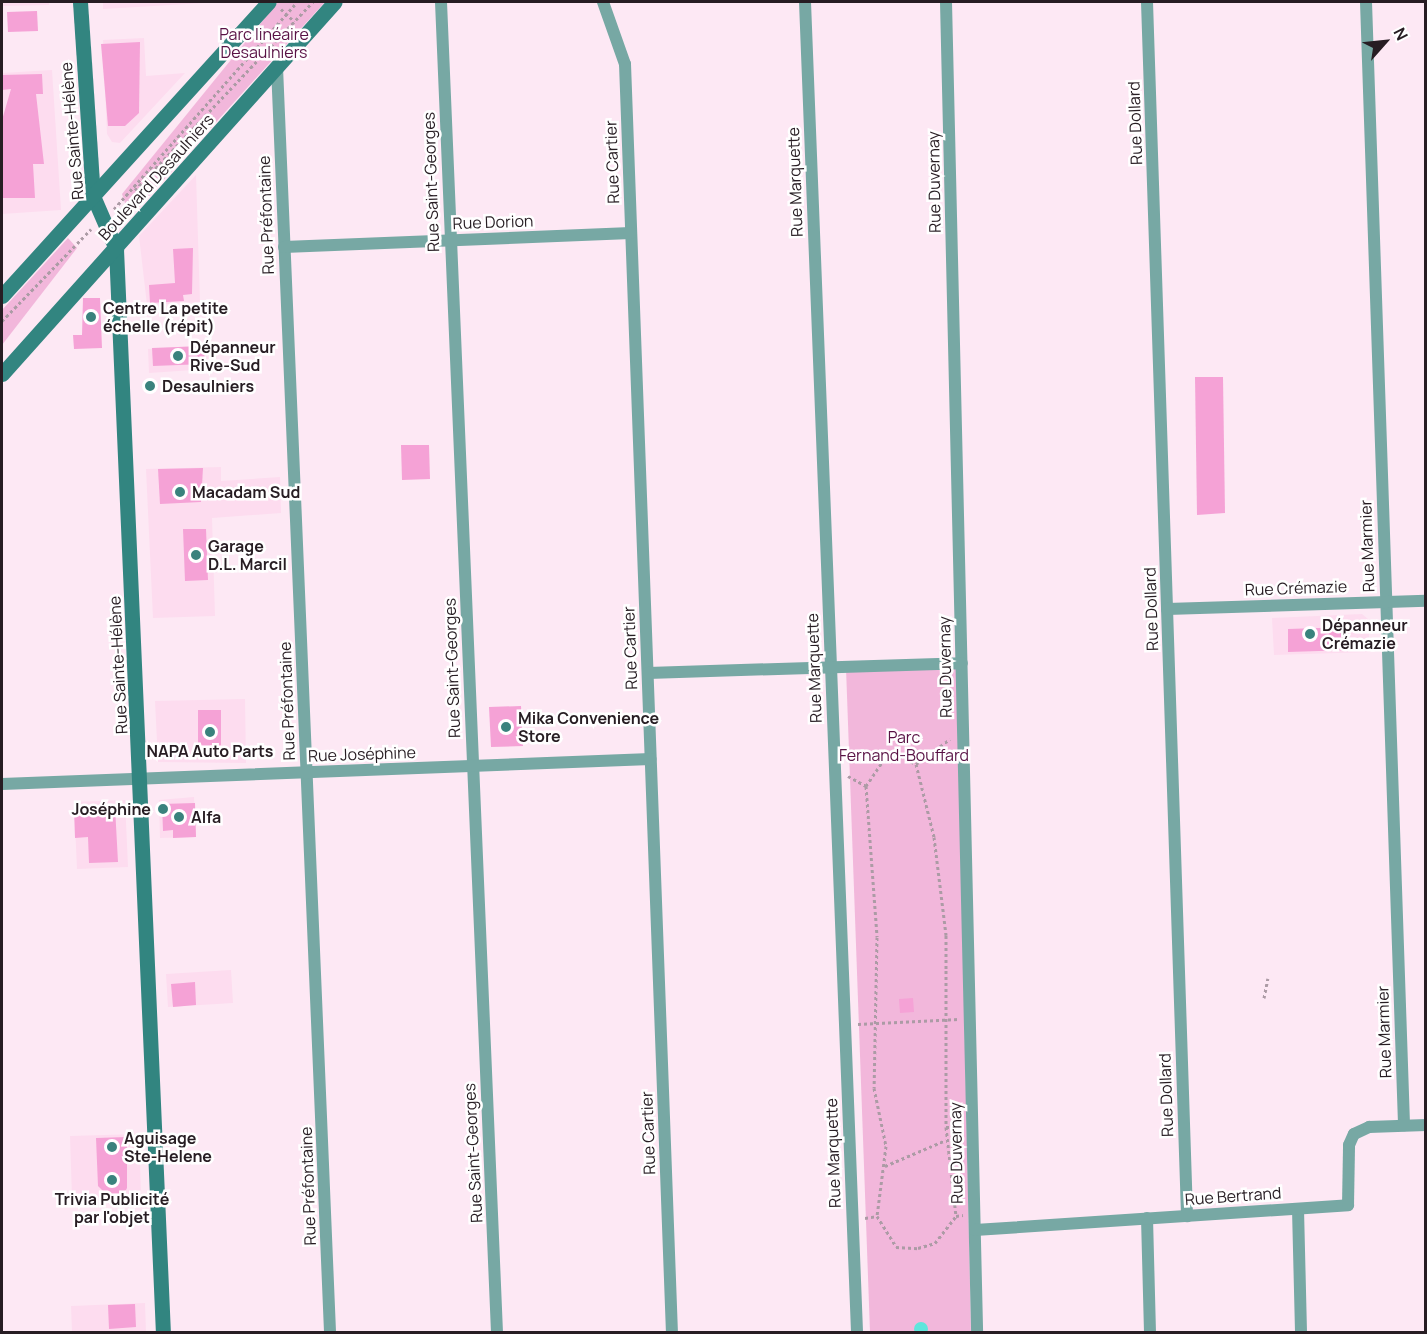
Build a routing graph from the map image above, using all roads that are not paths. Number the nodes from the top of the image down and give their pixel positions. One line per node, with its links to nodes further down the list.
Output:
1 (80, 2): 11 (street, Rue Sainte-Hélène)
2 (268, 2): 11 (street, Boulevard Desaulniers)
3 (335, 2): 10 (street, Boulevard Desaulniers)
4 (441, 2): 13 (street, Rue Saint-Georges)
5 (603, 2): 12 (street, Rue Cartier)
6 (805, 2): 22 (street, Rue Marquette)
7 (946, 2): 21 (street, Rue Duvernay)
8 (1147, 2): 20 (street, Rue Dollard)
9 (1366, 2): 19 (street, Rue Marmier)
10 (277, 67): 14 (street, Rue Préfontaine); 15 (street, Boulevard Desaulniers)
11 (93, 196): 15 (street, Rue Sainte-Hélène); 16 (street, Boulevard Desaulniers)
12 (631, 233): 13 (street, Rue Dorion); 23 (street, Rue Cartier)
13 (450, 240): 14 (street, Rue Dorion); 25 (street, Rue Saint-Georges)
14 (284, 247): 26 (street, Rue Préfontaine)
15 (116, 249): 17 (street, Boulevard Desaulniers); 27 (street, Rue Sainte-Hélène)
16 (2, 296)
17 (2, 374)
18 (1425, 601): 19 (street, Rue Crémazie)
19 (1385, 602): 20 (street, Rue Crémazie); 29 (street, Rue Marmier)
20 (1167, 609): 32 (street, Rue Dollard)
21 (962, 663): 22 (street); 34 (street, Rue Duvernay)
22 (830, 667): 23 (street); 39 (street, Rue Marquette)
23 (648, 673): 24 (street, Rue Cartier)
24 (651, 759): 25 (street, Rue Joséphine); 38 (street, Rue Cartier)
25 (472, 766): 26 (street, Rue Joséphine); 37 (street, Rue Saint-Georges)
26 (306, 772): 27 (street, Rue Joséphine); 36 (street, Rue Préfontaine)
27 (142, 779): 28 (street, Rue Joséphine); 35 (street, Rue Sainte-Hélène)
28 (2, 784)
29 (1404, 1125): 30 (street, Rue Bertrand); 31 (street, Rue Bertrand)
30 (1425, 1125)
31 (1298, 1209): 32 (street, Rue Bertrand); 42 (street)
32 (1187, 1216): 33 (street, Rue Bertrand)
33 (1148, 1218): 34 (street, Rue Bertrand); 41 (street)
34 (975, 1230): 40 (street, Rue Duvernay)
35 (163, 1332)
36 (330, 1332)
37 (497, 1332)
38 (672, 1332)
39 (857, 1332)
40 (977, 1332)
41 (1150, 1332)
42 (1302, 1332)

